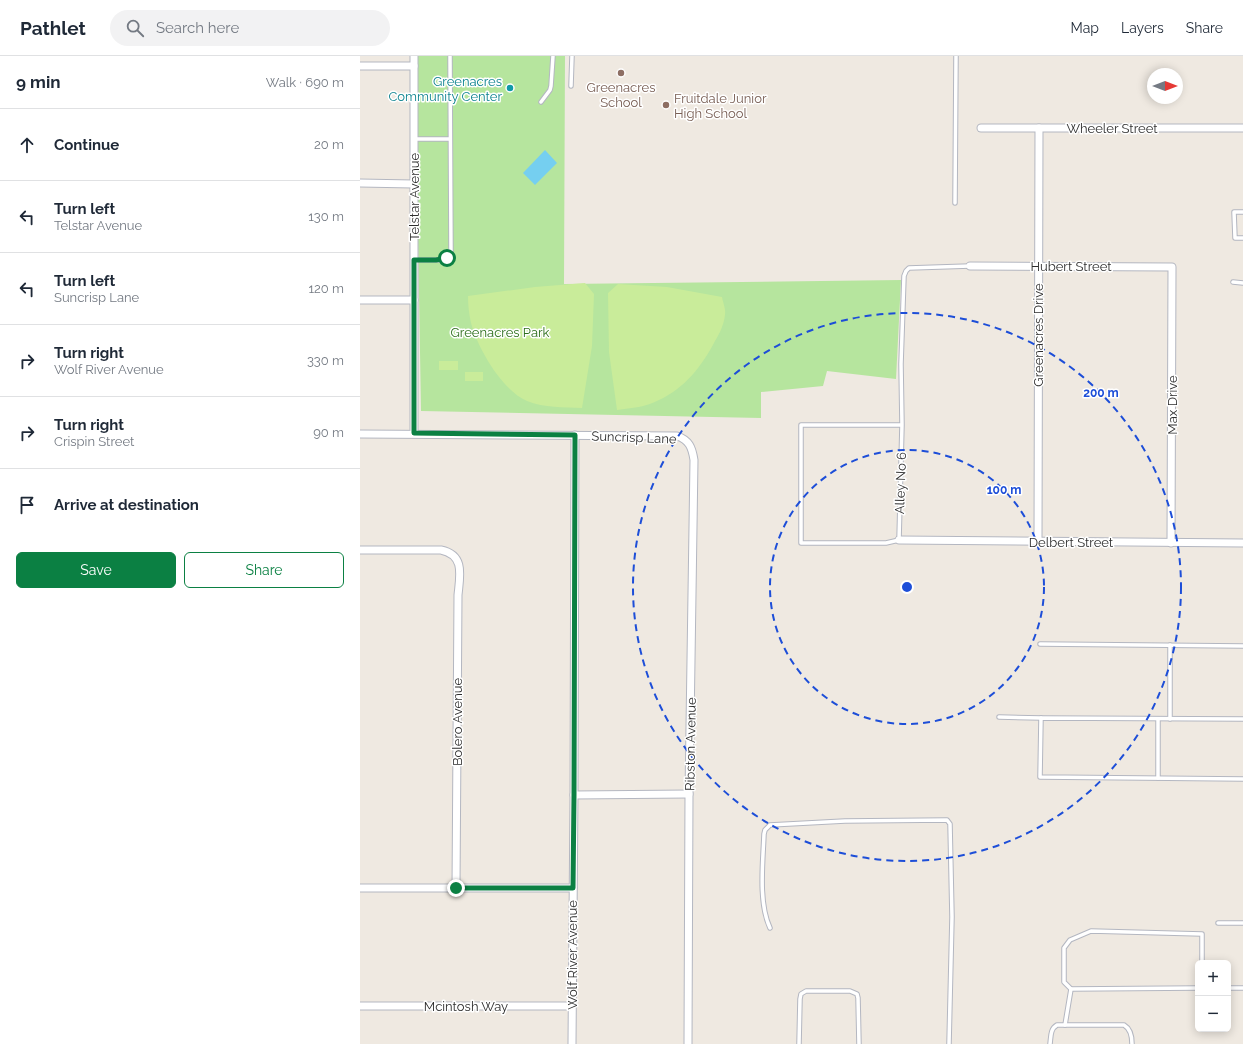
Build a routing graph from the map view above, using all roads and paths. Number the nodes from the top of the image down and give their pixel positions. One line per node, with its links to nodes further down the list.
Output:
1 (414, 56): 7 (street, Telstar Avenue)
2 (450, 56): 14 (lane)
3 (553, 56): 9 (lane)
4 (572, 56): 8 (lane)
5 (956, 56): 17 (lane)
6 (360, 66): 7 (street)
7 (414, 66): 13 (street, Telstar Avenue)
8 (572, 86)
9 (541, 102)
10 (981, 128): 11 (street, Wheeler Street)
11 (1039, 128): 12 (street, Wheeler Street); 22 (street, Greenacres Drive)
12 (1243, 128)
13 (414, 139): 14 (lane); 16 (street, Telstar Avenue)
14 (450, 139): 20 (lane)
15 (360, 183): 16 (street)
16 (413, 184): 20 (street, Telstar Avenue)
17 (955, 203)
18 (1243, 212): 19 (lane)
19 (1243, 238)
20 (414, 260): 27 (street, Telstar Avenue)
21 (970, 266): 22 (street, Hubert Street); 28 (lane, Alley No 6)
22 (1039, 266): 23 (street, Hubert Street); 34 (street, Greenacres Drive)
23 (1172, 267): 35 (street, Max Drive)
24 (1234, 282): 25 (lane)
25 (1243, 282)
26 (360, 300): 27 (street)
27 (414, 300): 29 (street, Telstar Avenue)
28 (902, 425): 33 (lane, Alley No 6); 33 (lane)
29 (414, 433): 30 (street, Suncrisp Lane); 31 (street, Suncrisp Lane)
30 (360, 434)
31 (575, 435): 32 (street, Suncrisp Lane); 49 (street, Wolf River Avenue)
32 (690, 444): 48 (street, Ribston Avenue)
33 (898, 540): 34 (street, Delbert Street)
34 (1038, 542): 35 (street, Delbert Street)
35 (1171, 542): 36 (street, Delbert Street)
36 (1243, 543)
37 (360, 550): 51 (street, Bolero Avenue)
38 (1040, 644): 39 (lane)
39 (1170, 645): 40 (lane); 44 (lane)
40 (1243, 646)
41 (999, 717): 42 (lane)
42 (1041, 718): 43 (lane); 46 (lane)
43 (1158, 719): 44 (lane); 46 (lane)
44 (1170, 719): 45 (lane)
45 (1243, 719)
46 (1158, 778): 47 (lane)
47 (1243, 779)
48 (689, 794): 49 (street); 65 (street, Ribston Avenue)
49 (574, 795): 52 (street, Wolf River Avenue)
50 (360, 888): 51 (street)
51 (456, 888): 52 (street)
52 (573, 888): 62 (street, Wolf River Avenue)
53 (1218, 923): 54 (lane)
54 (1243, 923)
55 (770, 928): 68 (lane)
56 (1202, 960): 60 (lane)
57 (1195, 988): 60 (lane)
58 (1231, 988): 59 (lane)
59 (1243, 988)
60 (1071, 989): 63 (lane)
61 (360, 1006): 62 (street, Mcintosh Way)
62 (572, 1006): 64 (street, Wolf River Avenue)
63 (1065, 1025): 69 (lane); 70 (lane)
64 (572, 1044)
65 (688, 1044)
66 (799, 1044): 67 (lane)
67 (859, 1044)
68 (949, 1044)
69 (1050, 1044)
70 (1132, 1044)

